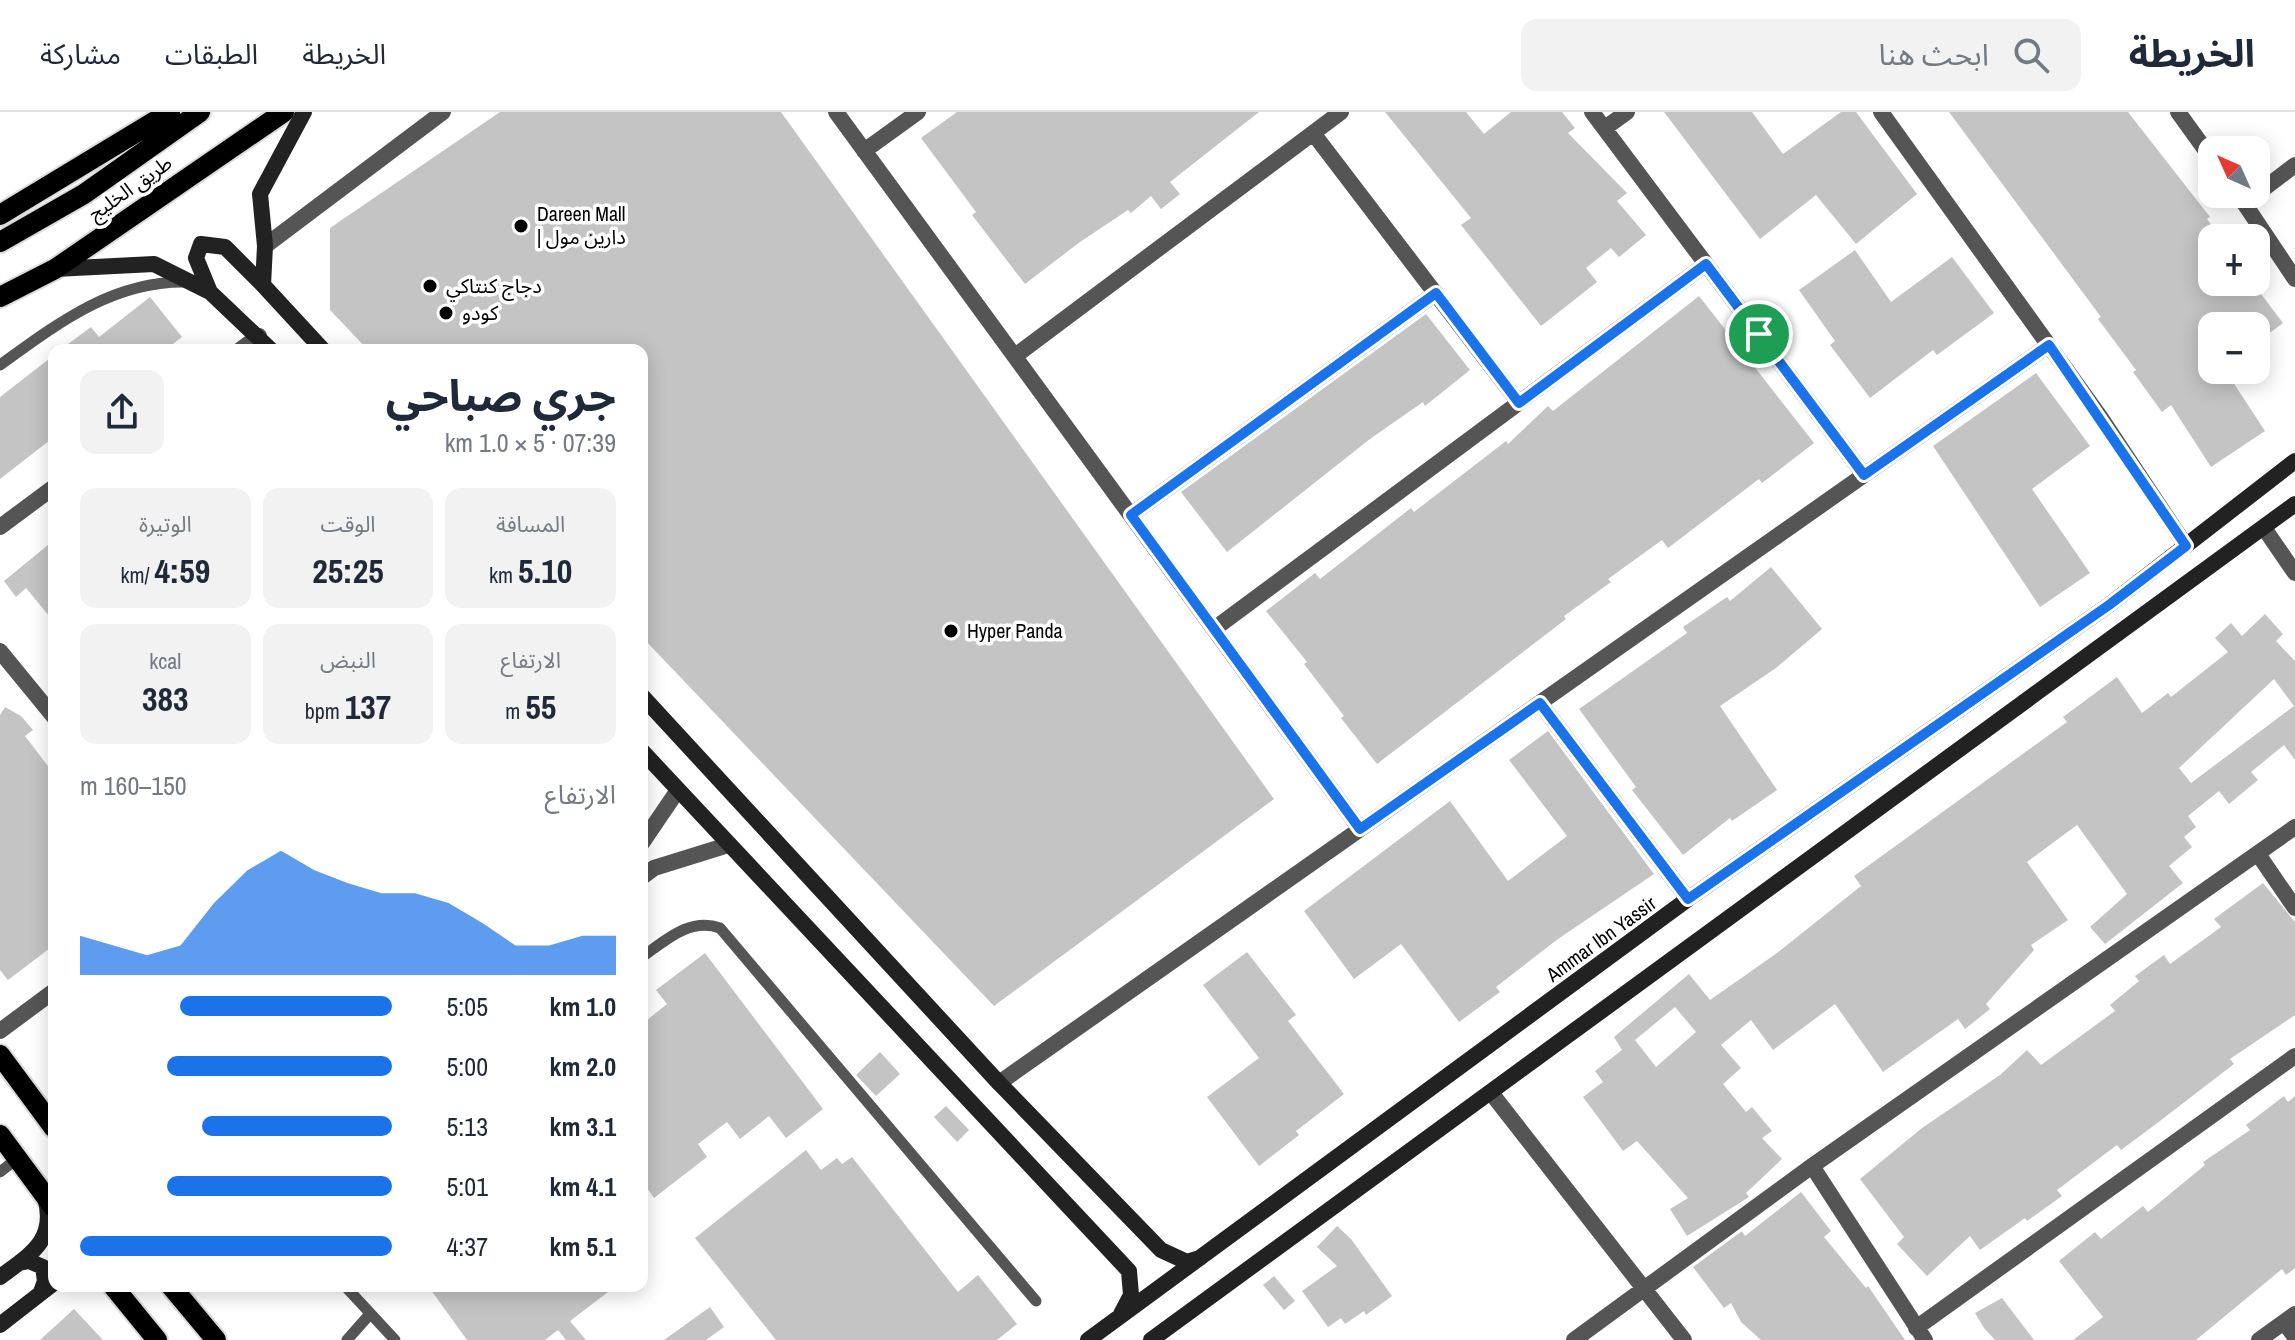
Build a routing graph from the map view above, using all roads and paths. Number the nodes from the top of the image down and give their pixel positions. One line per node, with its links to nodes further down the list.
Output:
1 (170, 112): 20 (main road, طريق الخليج)
2 (200, 112): 21 (main road)
3 (284, 112): 24 (main road, طريق الخليج)
4 (304, 112): 22 (street)
5 (443, 112): 22 (street)
6 (836, 112): 16 (street)
7 (918, 112): 16 (street)
8 (1341, 112): 14 (street)
9 (1592, 112): 13 (street)
10 (1627, 112): 13 (street)
11 (1881, 112): 35 (street)
12 (2178, 112): 15 (street)
13 (1605, 128): 23 (street)
14 (1313, 133): 29 (street); 36 (street)
15 (2198, 140)
16 (864, 151): 36 (street)
17 (2295, 165): 18 (street)
18 (2270, 181)
19 (2247, 208): 25 (street)
20 (0, 215)
21 (0, 242)
22 (265, 246): 27 (street)
23 (1706, 264): 38 (street); 40 (street)
24 (55, 269): 26 (street); 30 (main road, طريق الخليج)
25 (2295, 279)
26 (192, 283): 28 (street); 37 (lane)
27 (263, 285): 28 (street); 34 (street)
28 (210, 292): 31 (street)
29 (1436, 293): 38 (street); 43 (street)
30 (0, 297)
31 (259, 336): 32 (street); 33 (street)
32 (248, 344)
33 (266, 344)
34 (317, 344)
35 (2049, 345): 40 (street); 46 (street)
36 (1015, 356): 43 (street)
37 (0, 365)
38 (1519, 403): 48 (street)
39 (2295, 461): 46 (street, Ammar Ibn Yassir)
40 (1864, 475): 51 (street)
41 (48, 491): 44 (street)
42 (2295, 504): 45 (street)
43 (1131, 515): 48 (street)
44 (0, 527)
45 (2264, 528): 47 (street); 69 (street)
46 (2186, 546): 61 (street, Ammar Ibn Yassir)
47 (2295, 573)
48 (1214, 629): 56 (street)
49 (0, 651): 52 (street)
50 (648, 703): 68 (street)
51 (1540, 703): 56 (street); 61 (street)
52 (48, 710)
53 (648, 758): 54 (street)
54 (678, 790): 57 (street); 58 (street)
55 (2295, 827): 59 (street)
56 (1360, 829): 68 (street)
57 (648, 834)
58 (728, 845): 60 (street); 88 (street)
59 (2258, 854): 62 (street); 73 (street)
60 (648, 872)
61 (1688, 899): 77 (street, Ammar Ibn Yassir)
62 (2295, 908)
63 (648, 953): 85 (lane)
64 (48, 995): 65 (street)
65 (0, 1031)
66 (0, 1055): 70 (main road)
67 (2295, 1056): 90 (street)
68 (999, 1083): 77 (street)
69 (1492, 1094): 81 (street); 97 (street)
70 (48, 1120)
71 (0, 1135): 72 (main road)
72 (18, 1158): 74 (lane); 75 (main road)
73 (1812, 1166): 81 (street); 90 (street)
74 (0, 1172)
75 (48, 1201)
76 (48, 1229): 78 (street)
77 (1205, 1256): 88 (street, Ammar Ibn Yassir)
78 (19, 1263): 79 (street); 80 (street)
79 (0, 1277)
80 (48, 1287): 89 (street)
81 (1646, 1288): 98 (street); 99 (street)
82 (115, 1292): 92 (main road)
83 (176, 1292): 93 (main road)
84 (350, 1292): 86 (lane)
85 (1036, 1301)
86 (370, 1314): 94 (lane); 95 (lane)
87 (2290, 1318): 91 (street); 100 (street)
88 (1115, 1321): 96 (street, Ammar Ibn Yassir)
89 (0, 1325)
90 (1920, 1334)
91 (2295, 1337)
92 (157, 1340)
93 (216, 1340)
94 (347, 1340)
95 (395, 1340)
96 (1088, 1340)
97 (1151, 1340)
98 (1574, 1340)
99 (1684, 1340)
100 (2259, 1340)

